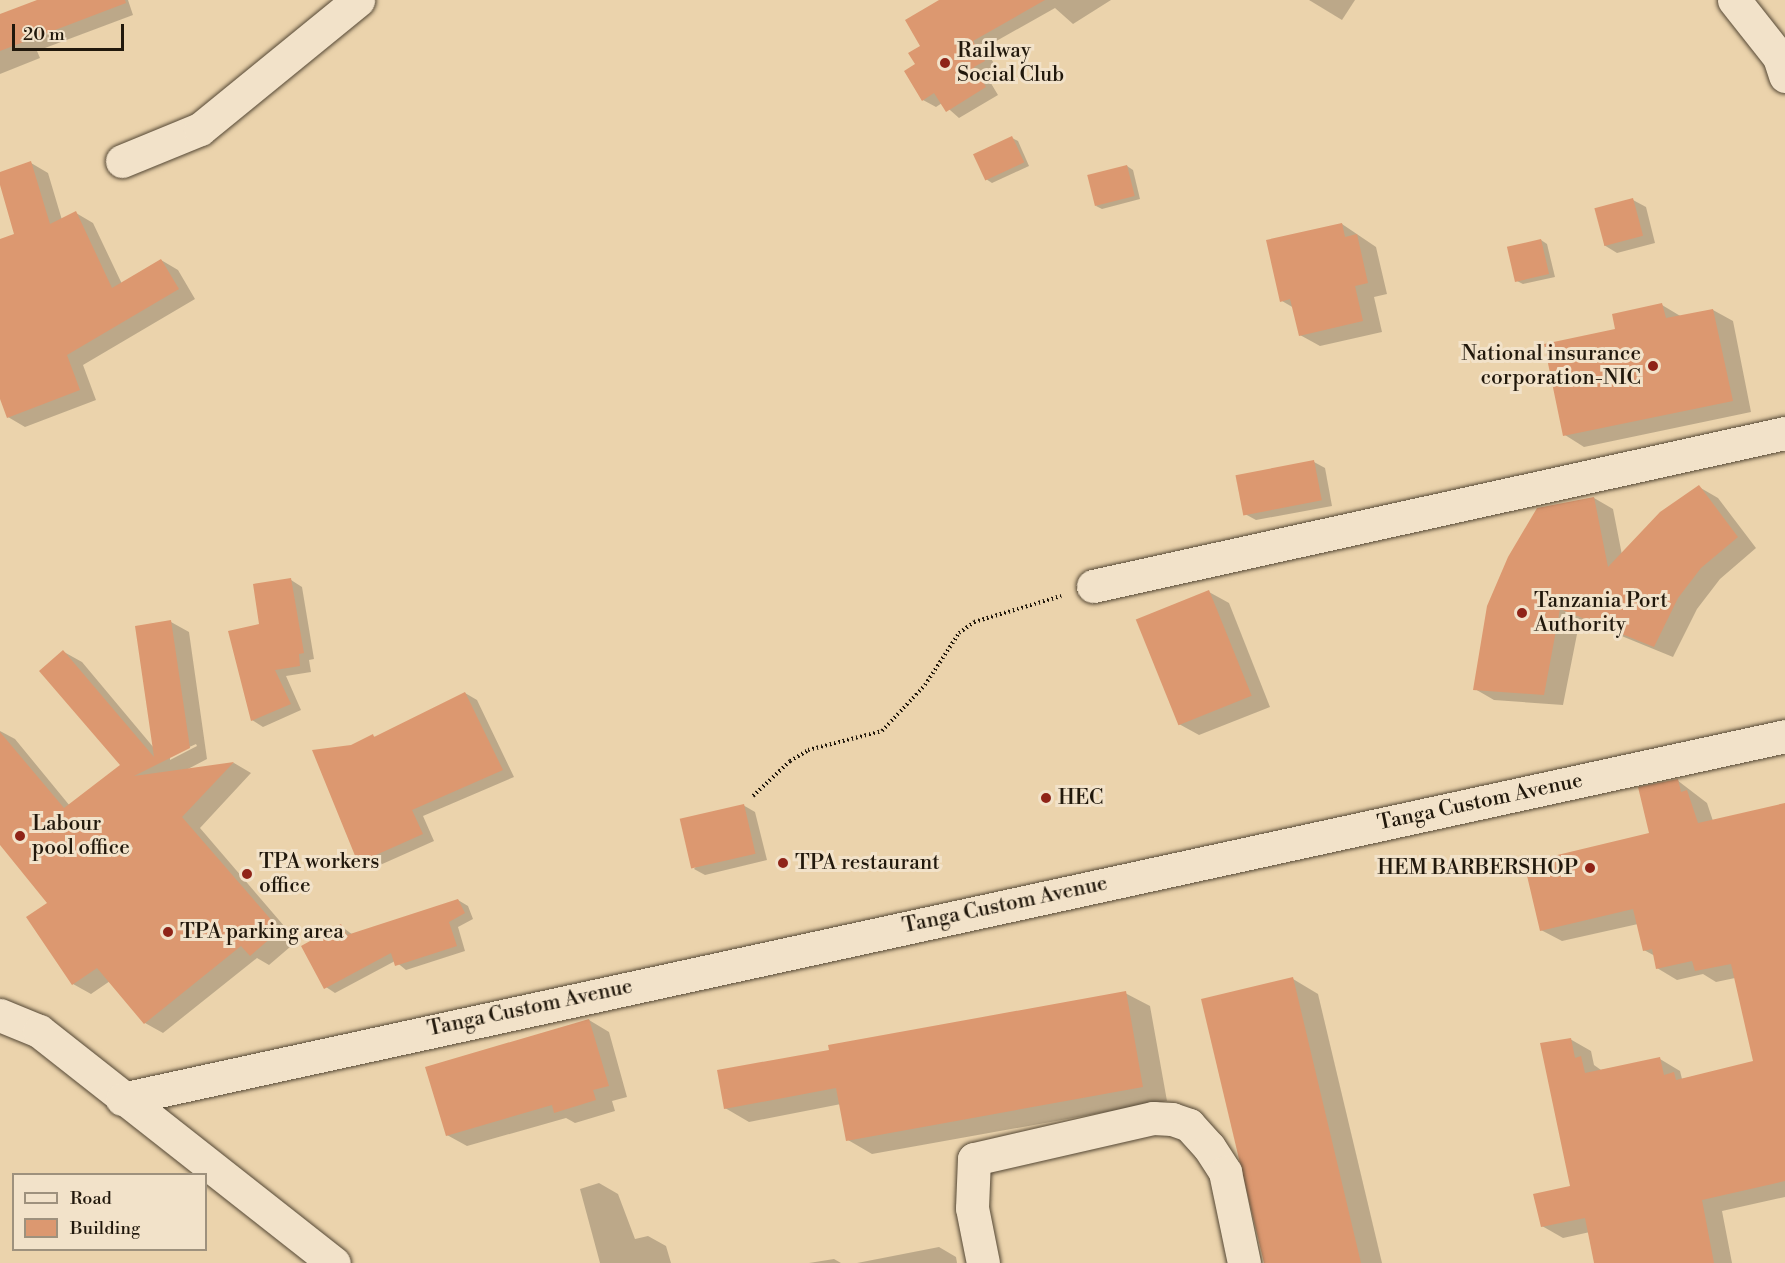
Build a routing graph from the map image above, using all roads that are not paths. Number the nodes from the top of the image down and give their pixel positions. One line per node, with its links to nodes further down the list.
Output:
1 (358, 0): 4 (street)
2 (1734, 0): 3 (street)
3 (1783, 63)
4 (122, 160)
5 (1785, 433): 6 (street)
6 (1093, 586)
7 (1785, 736): 9 (street, Tanga Custom Avenue)
8 (0, 1015): 9 (street)
9 (122, 1099): 10 (street)
10 (333, 1263)
11 (983, 1263): 12 (street)
12 (1244, 1263)

